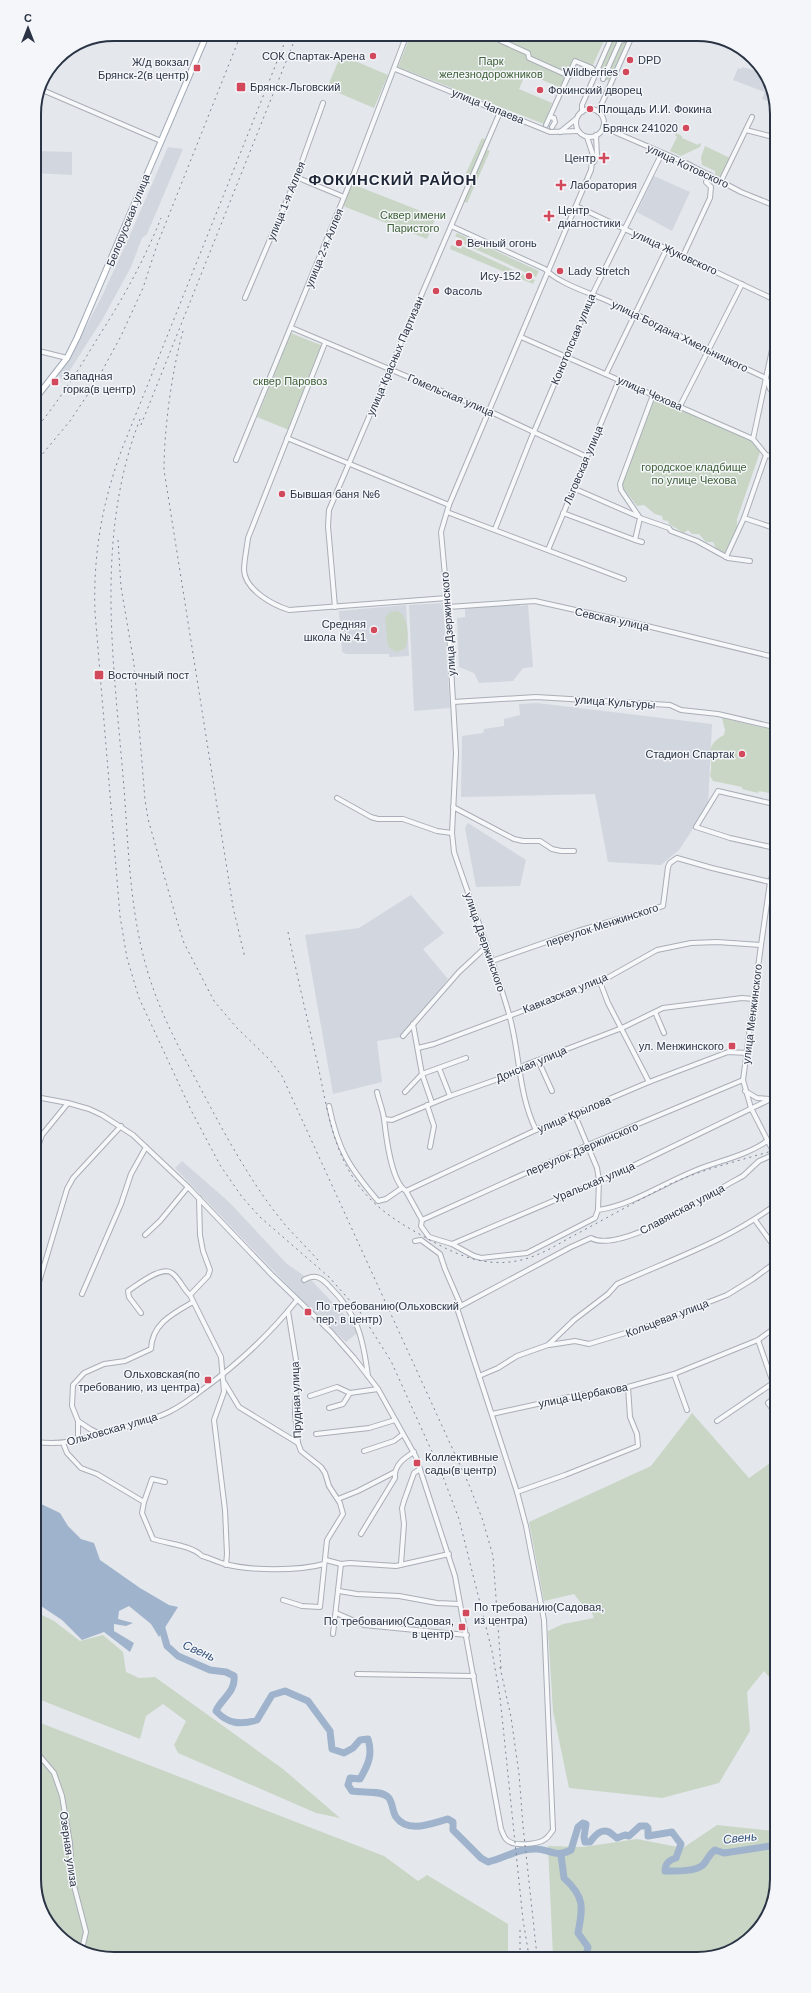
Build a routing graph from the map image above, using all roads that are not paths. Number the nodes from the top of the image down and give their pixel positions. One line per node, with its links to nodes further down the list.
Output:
1 (204, 41): 28 (main road, Белорусская улица)
2 (405, 41): 8 (street, улица 2-я Аллея)
3 (501, 41): 9 (street)
4 (610, 41): 14 (street)
5 (620, 41): 10 (street)
6 (630, 41): 15 (street)
7 (592, 68): 9 (street)
8 (395, 69): 13 (street, улица Чапаева); 34 (street, улица 2-я Аллея)
9 (569, 76): 16 (street)
10 (603, 79)
11 (45, 91): 28 (street)
12 (323, 103): 32 (street, улица 1-я Аллея)
13 (500, 112): 24 (street, улица Чапаева); 37 (street, улица Красных Партизан)
14 (582, 112): 15 (street); 18 (street)
15 (598, 112): 21 (street)
16 (550, 117): 19 (street); 20 (street)
17 (752, 117): 22 (street)
18 (576, 119): 23 (street); 24 (street)
19 (546, 125)
20 (552, 127)
21 (603, 127): 25 (street); 29 (street, улица Котовского)
22 (746, 130): 26 (street); 33 (street)
23 (578, 131): 24 (street, улица Чапаева); 27 (street)
24 (559, 132)
25 (596, 135): 27 (street); 30 (street, улица Дзержинского)
26 (770, 136)
27 (587, 137): 30 (street)
28 (161, 141): 53 (main road, Белорусская улица)
29 (662, 153): 31 (street, улица Котовского); 38 (street, Конотопская улица)
30 (594, 162): 36 (street, улица Дзержинского)
31 (710, 175): 33 (street, улица Котовского); 40 (street)
32 (296, 177): 34 (street); 44 (street, улица 1-я Аллея)
33 (721, 181): 35 (street, улица Котовского)
34 (344, 197): 47 (street, улица 2-я Аллея)
35 (770, 204)
36 (576, 206): 38 (street, улица Жуковского); 41 (street, улица Дзержинского)
37 (451, 226): 41 (street, улица Богдана Хмельницкого); 55 (street, улица Красных Партизан)
38 (624, 228): 39 (street, улица Жуковского); 43 (street, Конотопская улица)
39 (667, 248): 40 (street, улица Жуковского); 46 (street)
40 (683, 256): 42 (street, улица Жуковского)
41 (548, 273): 43 (street, улица Богдана Хмельницкого); 48 (street, улица Дзержинского)
42 (742, 284): 45 (street, улица Жуковского); 50 (street)
43 (592, 293): 46 (street, улица Богдана Хмельницкого); 52 (street, Конотопская улица)
44 (245, 298)
45 (770, 298)
46 (636, 314): 50 (street, улица Богдана Хмельницкого); 56 (street)
47 (292, 328): 49 (street, Гомельская улица); 70 (street, улица 2-я Аллея)
48 (522, 338): 52 (street, улица Чехова); 63 (street, улица Дзержинского)
49 (325, 343): 55 (street, Гомельская улица); 65 (street)
50 (708, 351): 57 (street, улица Богдана Хмельницкого); 62 (street)
51 (41, 352): 53 (street)
52 (566, 357): 56 (street, улица Чехова); 64 (street, Конотопская улица)
53 (67, 358): 60 (main road, Белорусская улица)
54 (770, 359): 57 (street)
55 (389, 369): 63 (street, Гомельская улица); 71 (street, улица Красных Партизан)
56 (606, 374): 58 (street, улица Чехова)
57 (766, 378): 59 (street); 66 (street)
58 (619, 380): 61 (street, улица Чехова); 69 (street, Льговская улица)
59 (770, 389)
60 (41, 391)
61 (653, 395): 62 (street, улица Чехова); 76 (street)
62 (680, 406): 66 (street, улица Чехова)
63 (489, 411): 64 (street, Гомельская улица); 73 (street, улица Дзержинского)
64 (534, 432): 69 (street, Гомельская улица); 79 (street, Конотопская улица)
65 (287, 438): 71 (street); 87 (street)
66 (753, 439): 67 (street, улица Чехова)
67 (766, 455): 68 (street); 77 (street)
68 (770, 456)
69 (587, 457): 72 (street, Льговская улица)
70 (236, 460)
71 (349, 463): 73 (street); 87 (street, улица Красных Партизан)
72 (573, 488): 75 (street, Льговская улица); 76 (street)
73 (449, 505): 74 (street, улица Дзержинского)
74 (447, 512): 79 (street); 86 (street, улица Дзержинского)
75 (563, 513): 80 (street); 82 (street, Льговская улица)
76 (640, 517): 80 (street); 83 (street)
77 (744, 518): 78 (street); 83 (street)
78 (770, 527)
79 (495, 530): 82 (street)
80 (635, 540): 81 (street)
81 (642, 542)
82 (548, 550): 85 (street)
83 (726, 557): 84 (street)
84 (750, 562)
85 (624, 579)
86 (447, 598): 87 (street); 88 (street, улица Дзержинского)
87 (336, 607)
88 (448, 607): 89 (street, Севская улица); 90 (street, улица Дзержинского)
89 (770, 656)
90 (453, 702): 91 (street, улица Культуры); 94 (street, улица Дзержинского)
91 (770, 727)
92 (337, 798): 95 (street)
93 (770, 803): 96 (street)
94 (453, 807): 95 (street, улица Дзержинского); 97 (street)
95 (452, 833): 99 (street, улица Дзержинского)
96 (770, 847)
97 (574, 851)
98 (770, 882): 100 (street, улица Менжинского); 101 (street, переулок Менжинского)
99 (487, 946): 101 (street, улица Дзержинского); 106 (street)
100 (761, 946): 102 (street, Кавказская улица); 103 (street, улица Менжинского)
101 (492, 961): 105 (street, улица Дзержинского)
102 (600, 982): 105 (street, Кавказская улица); 107 (street)
103 (754, 999): 104 (street, Донская улица); 111 (street, улица Менжинского)
104 (655, 1012): 107 (street, Донская улица); 108 (street)
105 (509, 1015): 110 (street, Кавказская улица); 115 (street, улица Дзержинского)
106 (413, 1024): 109 (street); 110 (street)
107 (622, 1028): 113 (street, Донская улица); 118 (street)
108 (664, 1033)
109 (403, 1036)
110 (418, 1048): 116 (street)
111 (747, 1053): 117 (street, улица Менжинского); 118 (street, улица Крылова)
112 (466, 1058): 114 (street)
113 (538, 1060): 115 (street, Донская улица); 119 (street)
114 (439, 1068): 116 (street); 123 (street)
115 (521, 1071): 123 (street, Донская улица); 135 (street, улица Дзержинского)
116 (422, 1074): 122 (street); 128 (street)
117 (743, 1080): 120 (street, улица Менжинского); 138 (street, переулок Дзержинского)
118 (649, 1082): 132 (street, улица Крылова)
119 (552, 1091)
120 (745, 1091): 125 (street); 131 (street, улица Менжинского)
121 (377, 1092): 133 (street)
122 (405, 1092)
123 (450, 1096): 128 (street, Донская улица)
124 (41, 1098): 127 (street)
125 (770, 1098)
126 (770, 1100): 131 (street, Уральская улица)
127 (68, 1103): 134 (street); 136 (street)
128 (432, 1103): 130 (street, Донская улица)
129 (329, 1106): 145 (street, улица Крылова)
130 (426, 1106): 133 (street, Донская улица); 141 (street)
131 (751, 1108): 137 (street, улица Менжинского); 143 (street, Уральская улица)
132 (574, 1113): 135 (street, улица Крылова); 138 (street)
133 (384, 1118): 145 (street)
134 (122, 1126): 140 (street); 156 (street)
135 (536, 1130): 145 (street, улица Крылова)
136 (41, 1138)
137 (767, 1141): 139 (street, улица Менжинского); 148 (street)
138 (588, 1145): 143 (street); 149 (street, переулок Дзержинского)
139 (770, 1146)
140 (146, 1147): 144 (street); 158 (street)
141 (430, 1147)
142 (770, 1157): 162 (street, Славянская улица)
143 (600, 1180): 148 (street); 154 (street, Уральская улица)
144 (188, 1187): 146 (street); 151 (street)
145 (404, 1190): 149 (street)
146 (199, 1198): 159 (street); 160 (street)
147 (770, 1209): 150 (street, Кольцевая улица)
148 (598, 1210): 154 (street)
149 (422, 1220): 154 (street)
150 (755, 1220): 153 (street); 167 (street, Кольцевая улица)
151 (146, 1234)
152 (415, 1241): 162 (street)
153 (770, 1241)
154 (452, 1244)
155 (770, 1266): 167 (street, Кольцевая улица)
156 (41, 1276)
157 (304, 1280): 172 (street)
158 (82, 1294)
159 (190, 1295): 161 (street); 164 (street)
160 (296, 1300): 163 (street, Ольховская улица); 172 (street)
161 (192, 1302): 170 (street); 183 (street)
162 (461, 1306): 171 (street, Славянская улица)
163 (288, 1311): 170 (street, Ольховская улица); 191 (street, Прудная улица)
164 (141, 1313)
165 (770, 1331): 166 (street, улица Щербакова)
166 (758, 1340): 168 (street); 169 (street, улица Щербакова)
167 (548, 1345): 171 (street, Кольцевая улица)
168 (770, 1372)
169 (674, 1374): 175 (street, улица Щербакова); 180 (street)
170 (223, 1375): 173 (street); 185 (street, Ольховская улица)
171 (479, 1376): 181 (street)
172 (368, 1377): 176 (street)
173 (224, 1382): 191 (street); 203 (street)
174 (770, 1385): 184 (street)
175 (628, 1387): 181 (street, улица Щербакова); 197 (street)
176 (378, 1389): 177 (street); 182 (street)
177 (350, 1392): 178 (street); 179 (street)
178 (310, 1396)
179 (330, 1408)
180 (686, 1410)
181 (492, 1414): 197 (street)
182 (395, 1420): 186 (street); 187 (street)
183 (78, 1421): 185 (street); 188 (street)
184 (718, 1421)
185 (101, 1434): 188 (street, Ольховская улица)
186 (316, 1434)
187 (403, 1434): 192 (street); 193 (street)
188 (78, 1441): 190 (street, Ольховская улица)
189 (41, 1442): 190 (street, Ольховская улица)
190 (63, 1443): 199 (street)
191 (298, 1443): 198 (street, Прудная улица)
192 (364, 1451)
193 (414, 1452): 194 (street); 195 (street)
194 (420, 1469): 201 (street); 205 (street)
195 (395, 1472): 198 (street); 200 (street)
196 (165, 1482): 199 (street)
197 (517, 1492): 213 (street)
198 (338, 1499): 202 (street, Прудная улица)
199 (144, 1502): 203 (street)
200 (361, 1534)
201 (449, 1554): 205 (street); 208 (street)
202 (325, 1562): 203 (street); 204 (street); 207 (street, Прудная улица)
203 (226, 1564)
204 (341, 1564): 205 (street); 206 (street)
205 (401, 1564)
206 (339, 1591): 208 (street); 209 (street)
207 (283, 1600)
208 (460, 1604): 211 (street)
209 (336, 1614): 210 (street); 211 (street)
210 (333, 1634)
211 (467, 1635): 213 (street)
212 (357, 1674): 213 (street)
213 (474, 1676)
214 (41, 1758): 215 (street, Озерная улиза)
215 (83, 1945)

